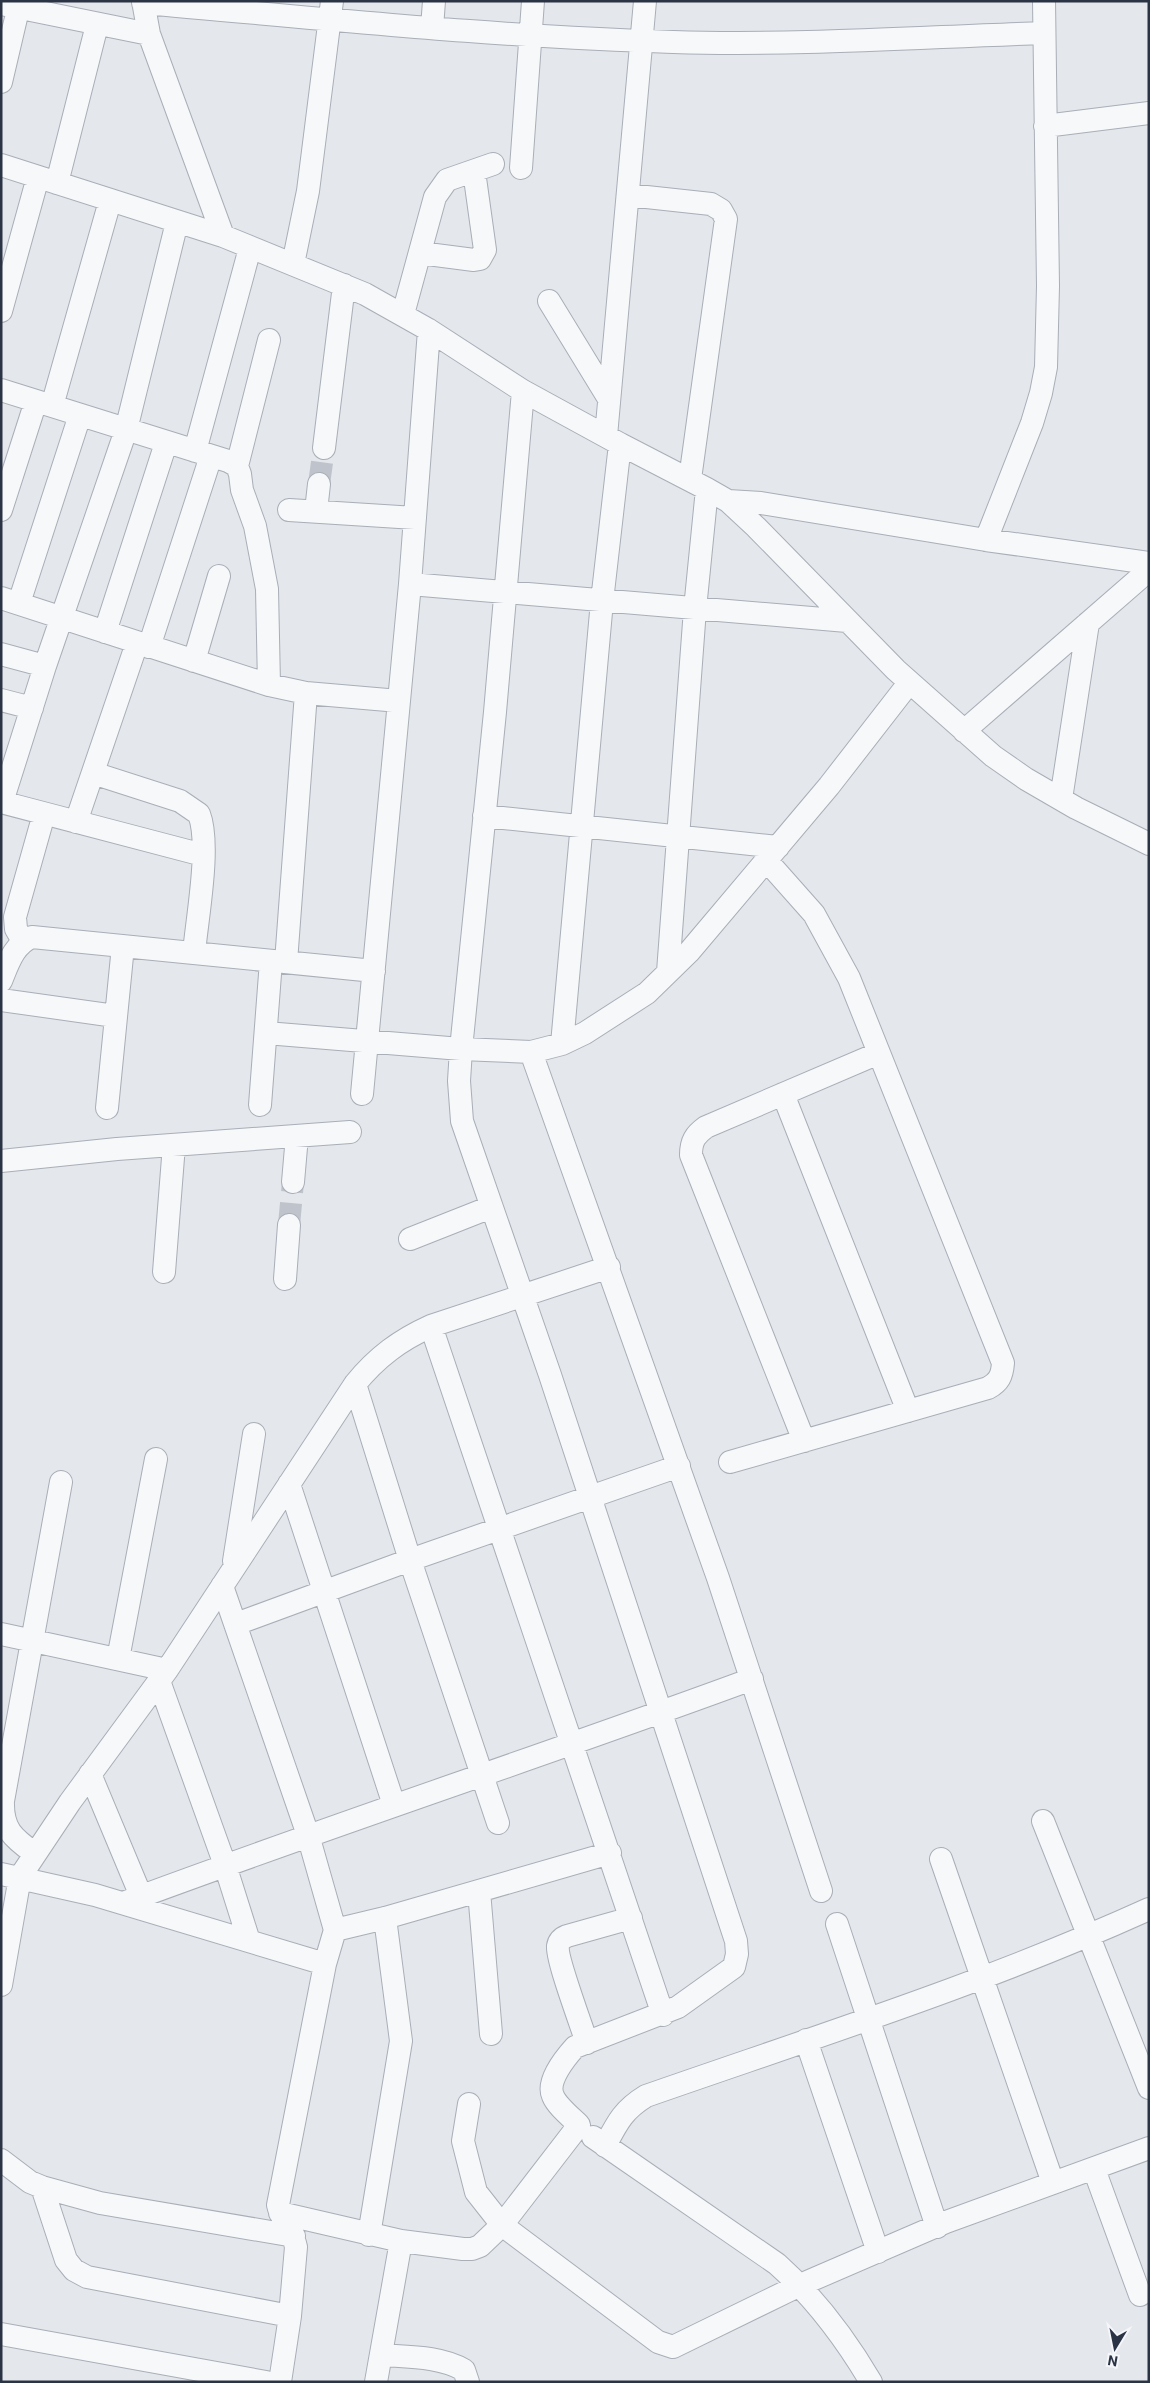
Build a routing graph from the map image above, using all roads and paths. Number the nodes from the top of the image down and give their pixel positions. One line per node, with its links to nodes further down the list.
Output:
1 (434, 1): 10 (street)
2 (533, 1): 13 (street)
3 (645, 1): 14 (street)
4 (1044, 1): 11 (street)
5 (143, 2): 7 (street); 12 (street)
6 (13, 4): 9 (street); 15 (street)
7 (219, 5): 8 (street)
8 (331, 10): 10 (street); 27 (street)
9 (97, 25): 12 (street); 20 (street)
10 (432, 28): 13 (street)
11 (1044, 33): 14 (street); 17 (street)
12 (149, 34): 24 (street)
13 (531, 35): 14 (street); 19 (street)
14 (643, 41): 21 (street)
15 (1, 82)
16 (1149, 113): 17 (street)
17 (1045, 126): 52 (street)
18 (1, 165): 20 (street)
19 (521, 168)
20 (48, 180): 22 (street); 30 (street)
21 (628, 195): 36 (street); 46 (street)
22 (110, 201): 23 (street); 37 (street)
23 (177, 222): 24 (street); 39 (street)
24 (223, 236): 25 (street)
25 (250, 248): 27 (street); 43 (street)
26 (420, 253): 26 (street); 31 (street)
27 (293, 264): 28 (street)
28 (344, 285): 31 (street); 42 (street)
29 (549, 301): 36 (street)
30 (1, 311)
31 (403, 314): 32 (street)
32 (429, 330): 35 (street); 51 (street)
33 (268, 340): 44 (street)
34 (1, 390): 37 (street)
35 (523, 391): 40 (street); 57 (street)
36 (609, 398): 40 (street)
37 (44, 403): 38 (street); 48 (street)
38 (80, 415): 39 (street); 58 (street)
39 (126, 430): 41 (street); 61 (street)
40 (613, 440): 46 (street); 59 (street)
41 (166, 442): 43 (street); 64 (street)
42 (324, 448)
43 (203, 453): 44 (street); 65 (street)
44 (237, 466): 70 (street)
45 (319, 484): 50 (street)
46 (699, 484): 47 (street); 60 (street)
47 (728, 502): 52 (street); 62 (street)
48 (1, 510)
49 (289, 510): 50 (street)
50 (316, 512): 51 (street)
51 (415, 518): 56 (street)
52 (986, 540): 53 (street)
53 (1149, 563)
54 (1149, 570): 63 (street)
55 (219, 576): 67 (street)
56 (410, 584): 57 (street); 73 (street)
57 (505, 592): 59 (street); 81 (street)
58 (10, 601): 61 (street)
59 (602, 601): 60 (street); 83 (street)
60 (695, 609): 62 (street); 84 (street)
61 (62, 618): 64 (street); 68 (street)
62 (847, 621): 69 (street)
63 (1088, 623): 75 (street); 78 (street)
64 (105, 632): 65 (street)
65 (143, 645): 67 (street); 77 (street)
66 (1, 654): 68 (street)
67 (194, 661): 70 (street)
68 (45, 666): 74 (street)
69 (909, 683): 75 (street); 86 (street)
70 (268, 684): 71 (street)
71 (306, 693): 73 (street); 91 (street)
72 (1, 700): 74 (street)
73 (400, 701): 92 (street)
74 (32, 708): 76 (street)
75 (964, 731): 78 (street)
76 (10, 749): 79 (street)
77 (93, 773): 82 (street); 87 (street)
78 (1061, 799): 85 (street)
79 (1, 802): 80 (street)
80 (44, 814): 82 (street); 88 (street)
81 (484, 816): 83 (street); 100 (street)
82 (76, 822): 87 (street)
83 (582, 825): 84 (street); 99 (street)
84 (678, 835): 86 (street); 93 (street)
85 (1149, 844)
86 (772, 854): 93 (street); 102 (street)
87 (203, 855): 90 (street)
88 (22, 941): 89 (street); 94 (street)
89 (123, 946): 90 (street); 96 (street)
90 (194, 953): 91 (street)
91 (279, 961): 92 (street); 97 (street)
92 (374, 972): 98 (street)
93 (668, 972): 99 (street)
94 (1, 981)
95 (1, 1000): 96 (street)
96 (115, 1016): 106 (street)
97 (266, 1032): 98 (street); 105 (street)
98 (367, 1040): 100 (street); 103 (street)
99 (562, 1044): 101 (street)
100 (461, 1049): 101 (street); 112 (street)
101 (531, 1052): 115 (street)
102 (879, 1053): 104 (street); 121 (street)
103 (362, 1094)
104 (782, 1094): 121 (street); 123 (street)
105 (260, 1105)
106 (107, 1108)
107 (350, 1132): 108 (street)
108 (297, 1136): 109 (street); 111 (street)
109 (174, 1145): 110 (street); 116 (street)
110 (1, 1161)
111 (293, 1182)
112 (492, 1207): 114 (street); 118 (street)
113 (289, 1225): 117 (street)
114 (410, 1239)
115 (609, 1268): 118 (street); 126 (street)
116 (164, 1272)
117 (285, 1280)
118 (521, 1295): 119 (street); 129 (street)
119 (431, 1326): 120 (street); 130 (street)
120 (355, 1384): 128 (street); 131 (street)
121 (908, 1410): 123 (street)
122 (254, 1434): 132 (street)
123 (804, 1441): 125 (street)
124 (156, 1459): 137 (street)
125 (730, 1462)
126 (679, 1466): 129 (street); 139 (street)
127 (61, 1482): 136 (street)
128 (289, 1484): 132 (street); 133 (street)
129 (590, 1497): 130 (street); 140 (street)
130 (500, 1528): 131 (street); 141 (street)
131 (410, 1560): 133 (street); 143 (street)
132 (227, 1578): 134 (street); 138 (street)
133 (326, 1590): 134 (street); 144 (street)
134 (236, 1624): 148 (street)
135 (1, 1634): 136 (street)
136 (32, 1640): 137 (street); 145 (street)
137 (118, 1659): 138 (street)
138 (163, 1675): 142 (street); 152 (street)
139 (752, 1679): 140 (street); 155 (street)
140 (662, 1712): 141 (street); 167 (street)
141 (573, 1745): 143 (street); 150 (street)
142 (90, 1774): 149 (street); 156 (street)
143 (483, 1776): 144 (street); 147 (street)
144 (394, 1805): 148 (street)
145 (2, 1817): 149 (street)
146 (1043, 1821): 162 (street)
147 (498, 1823)
148 (308, 1835): 152 (street); 161 (street)
149 (34, 1853): 153 (street)
150 (610, 1853): 154 (street); 159 (street)
151 (941, 1859): 165 (street)
152 (225, 1865): 156 (street); 163 (street)
153 (11, 1876): 156 (street); 166 (street)
154 (479, 1891): 158 (street); 169 (street)
155 (821, 1892)
156 (132, 1900): 163 (street)
157 (1149, 1909): 162 (street)
158 (385, 1918): 161 (street); 184 (street)
159 (631, 1918): 167 (street); 171 (street)
160 (837, 1924): 168 (street)
161 (335, 1930): 164 (street)
162 (1088, 1937): 165 (street); 172 (street)
163 (249, 1941): 164 (street)
164 (326, 1964): 181 (street)
165 (981, 1977): 168 (street); 179 (street)
166 (1, 1985)
167 (663, 2015): 171 (street)
168 (869, 2020): 170 (street); 183 (street)
169 (491, 2034)
170 (806, 2040): 175 (street); 187 (street)
171 (587, 2043): 174 (street)
172 (1149, 2088)
173 (469, 2104): 182 (street)
174 (579, 2125): 175 (street); 182 (street)
175 (605, 2146): 188 (street)
176 (1149, 2148): 178 (street)
177 (1, 2160): 180 (street)
178 (1094, 2169): 179 (street); 189 (street)
179 (1053, 2183): 183 (street)
180 (42, 2187): 185 (street); 190 (street)
181 (280, 2213): 184 (street); 185 (street)
182 (502, 2225): 186 (street); 188 (street)
183 (937, 2227): 187 (street)
184 (369, 2235): 186 (street)
185 (294, 2236): 190 (street)
186 (401, 2241): 192 (street)
187 (878, 2252): 188 (street)
188 (800, 2285): 197 (street)
189 (1140, 2295)
190 (290, 2316): 194 (street)
191 (1, 2334): 193 (street)
192 (381, 2354): 195 (street); 196 (street)
193 (266, 2382)
194 (280, 2382)
195 (376, 2382)
196 (468, 2382)
197 (871, 2382)

